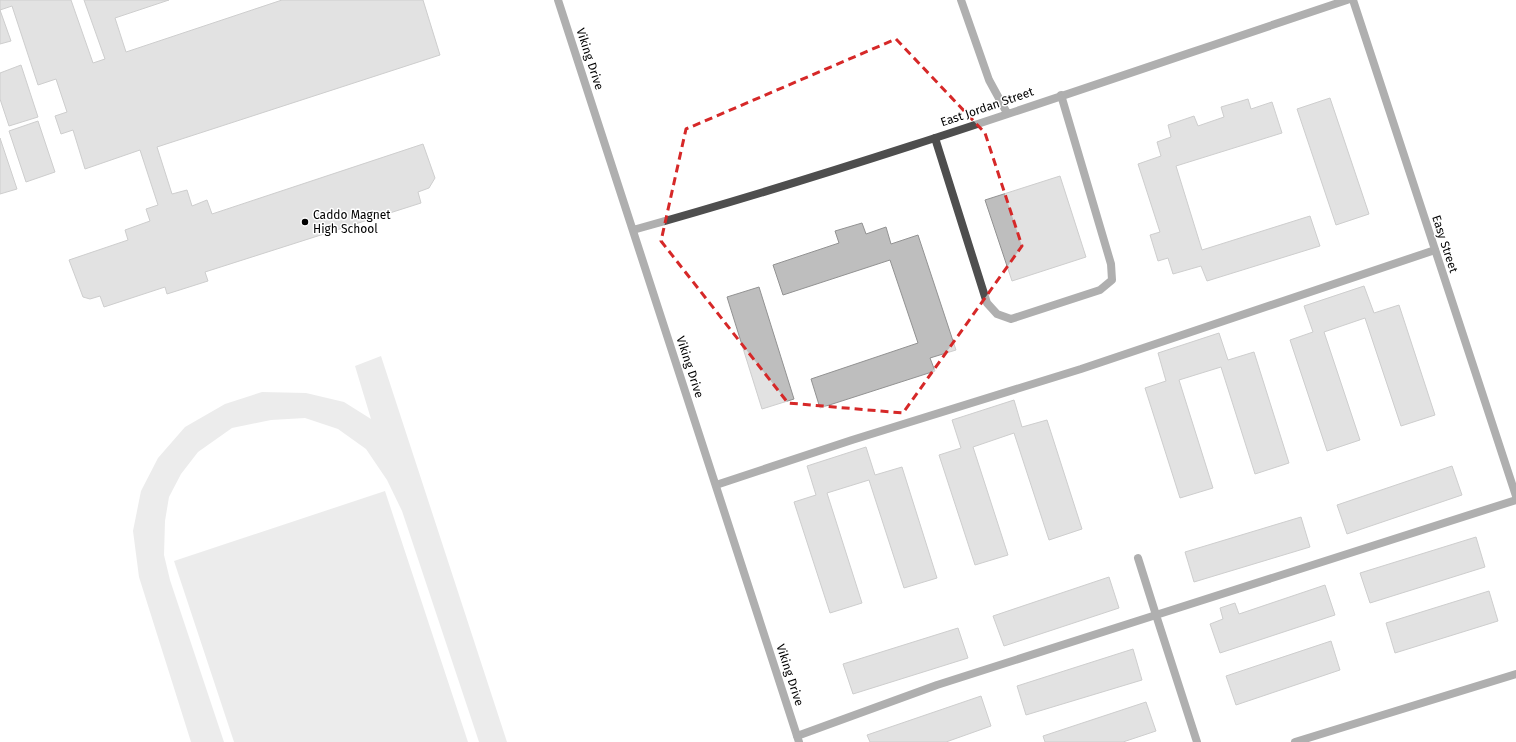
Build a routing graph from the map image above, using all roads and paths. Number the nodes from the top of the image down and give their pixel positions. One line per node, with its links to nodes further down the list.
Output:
1 (558, 0): 8 (street, Viking Drive)
2 (960, 0): 6 (street)
3 (1347, 0): 5 (street, East Jordan Street)
4 (1353, 0): 9 (street, Easy Street)
5 (1061, 95): 6 (street, East Jordan Street); 7 (street)
6 (1007, 113): 7 (street, East Jordan Street)
7 (935, 138): 8 (street, East Jordan Street)
8 (633, 230): 10 (street, Viking Drive)
9 (1435, 250): 10 (street); 11 (street, Easy Street)
10 (716, 485): 16 (street, Viking Drive)
11 (1516, 496)
12 (1516, 500): 14 (street)
13 (1138, 558): 14 (street)
14 (1156, 615): 16 (street); 17 (street)
15 (1516, 674): 18 (street)
16 (798, 739)
17 (1197, 742)
18 (1296, 742)

